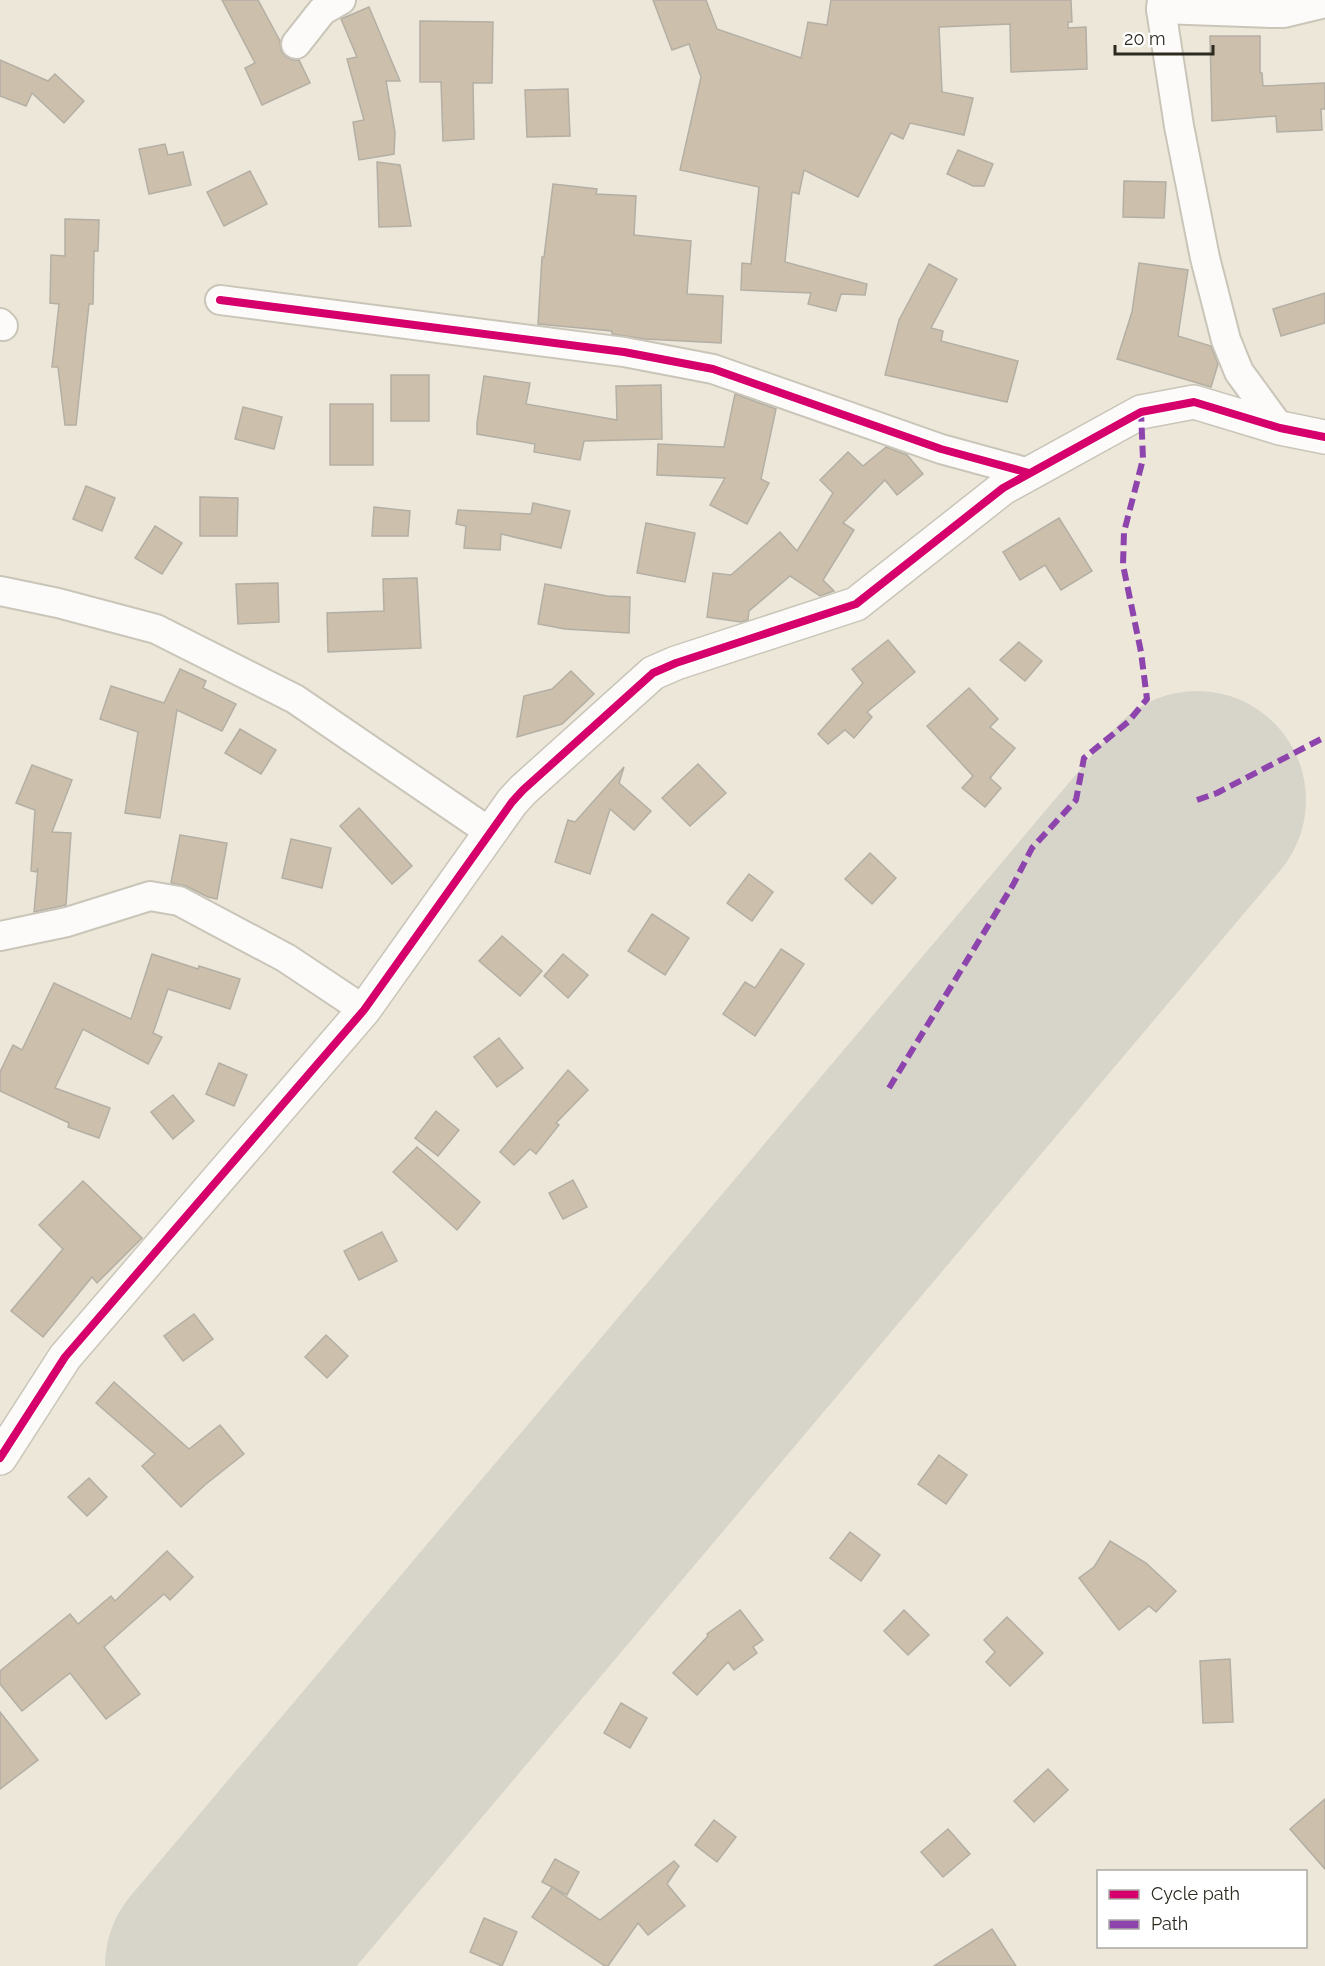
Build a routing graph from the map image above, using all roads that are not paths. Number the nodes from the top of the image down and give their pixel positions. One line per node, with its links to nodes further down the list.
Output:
1 (341, 0): 4 (street)
2 (1325, 3): 3 (street)
3 (1161, 4): 6 (street)
4 (296, 44)
5 (219, 300): 8 (street)
6 (1281, 428): 7 (street); 8 (street)
7 (1325, 437)
8 (1029, 473): 10 (street)
9 (0, 591): 10 (street)
10 (491, 833): 12 (street)
11 (0, 936): 12 (street)
12 (364, 1010): 13 (street)
13 (0, 1458)

